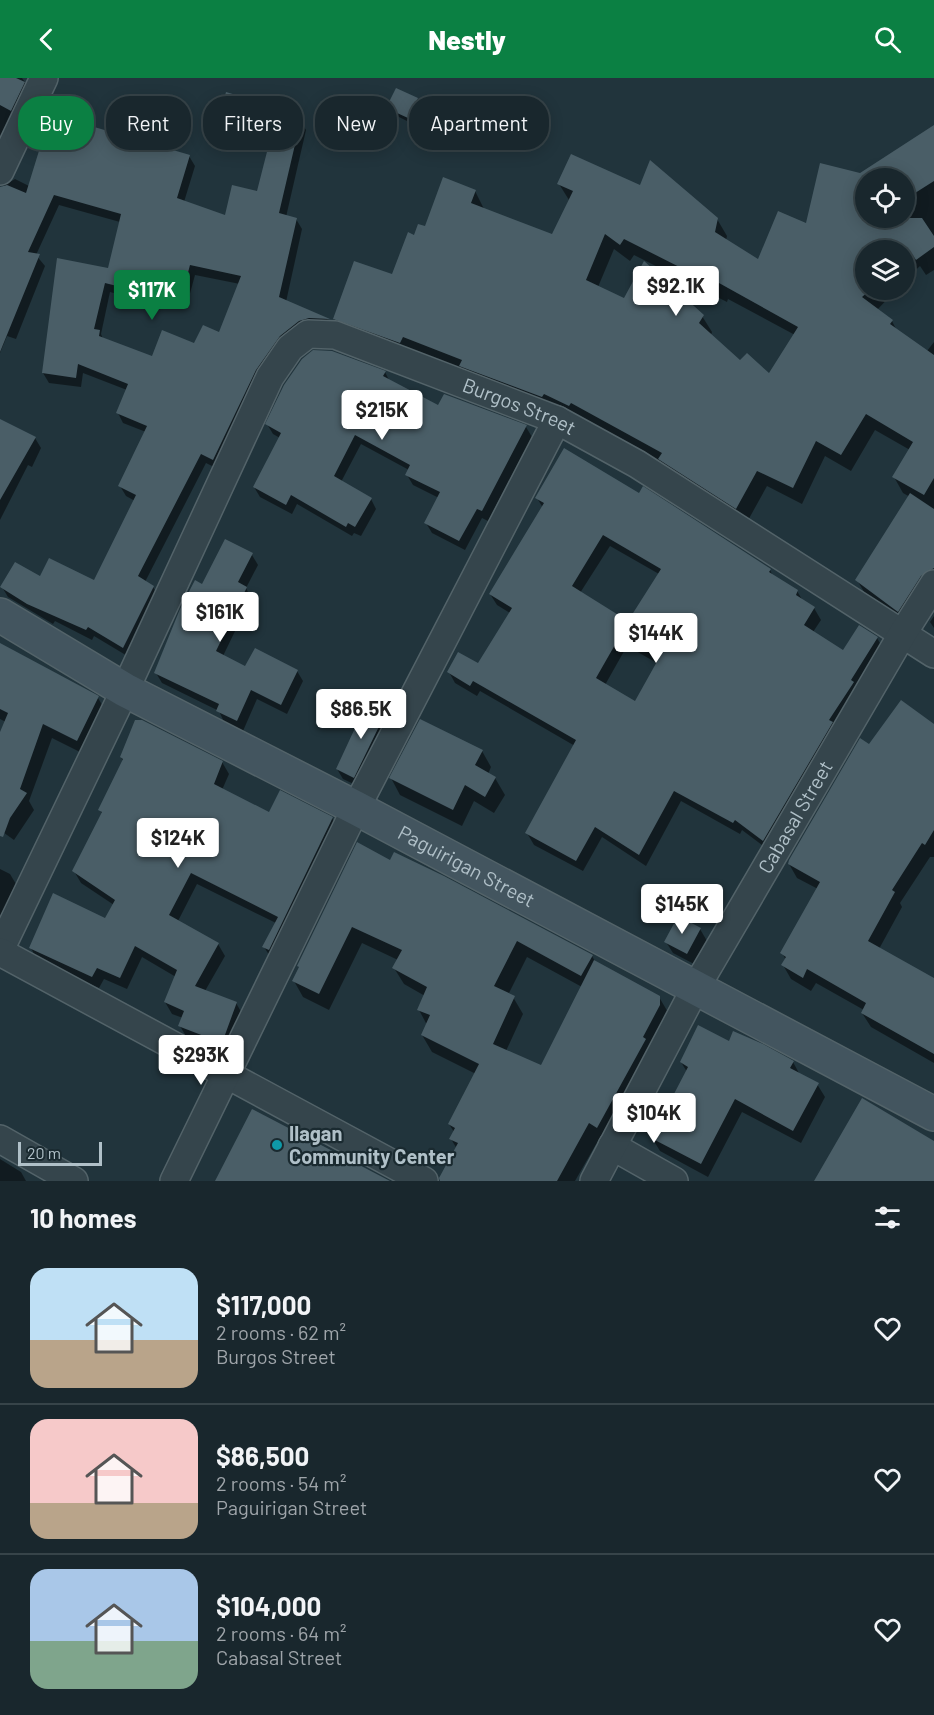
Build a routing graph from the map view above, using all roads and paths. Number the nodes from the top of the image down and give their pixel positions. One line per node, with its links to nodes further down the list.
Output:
1 (44, 78): 2 (street)
2 (0, 171)
3 (556, 420): 6 (street, Burgos Street); 8 (street, Burgos Street); 9 (street)
4 (934, 584): 6 (street, Cabasal Street)
5 (0, 615): 8 (main road, Paguirigan Street)
6 (903, 633): 7 (street, Burgos Street); 11 (street, Cabasal Street)
7 (934, 654)
8 (125, 690): 9 (main road, Paguirigan Street); 10 (street)
9 (356, 808): 11 (main road, Paguirigan Street); 12 (street)
10 (0, 951): 12 (street)
11 (695, 989): 13 (main road, Paguirigan Street); 15 (street, Cabasal Street)
12 (226, 1074): 17 (street); 18 (street)
13 (934, 1114)
14 (0, 1139): 16 (street)
15 (612, 1146): 19 (street, Cabasal Street); 20 (street)
16 (74, 1181)
17 (174, 1181)
18 (424, 1181)
19 (594, 1181)
20 (675, 1181)

